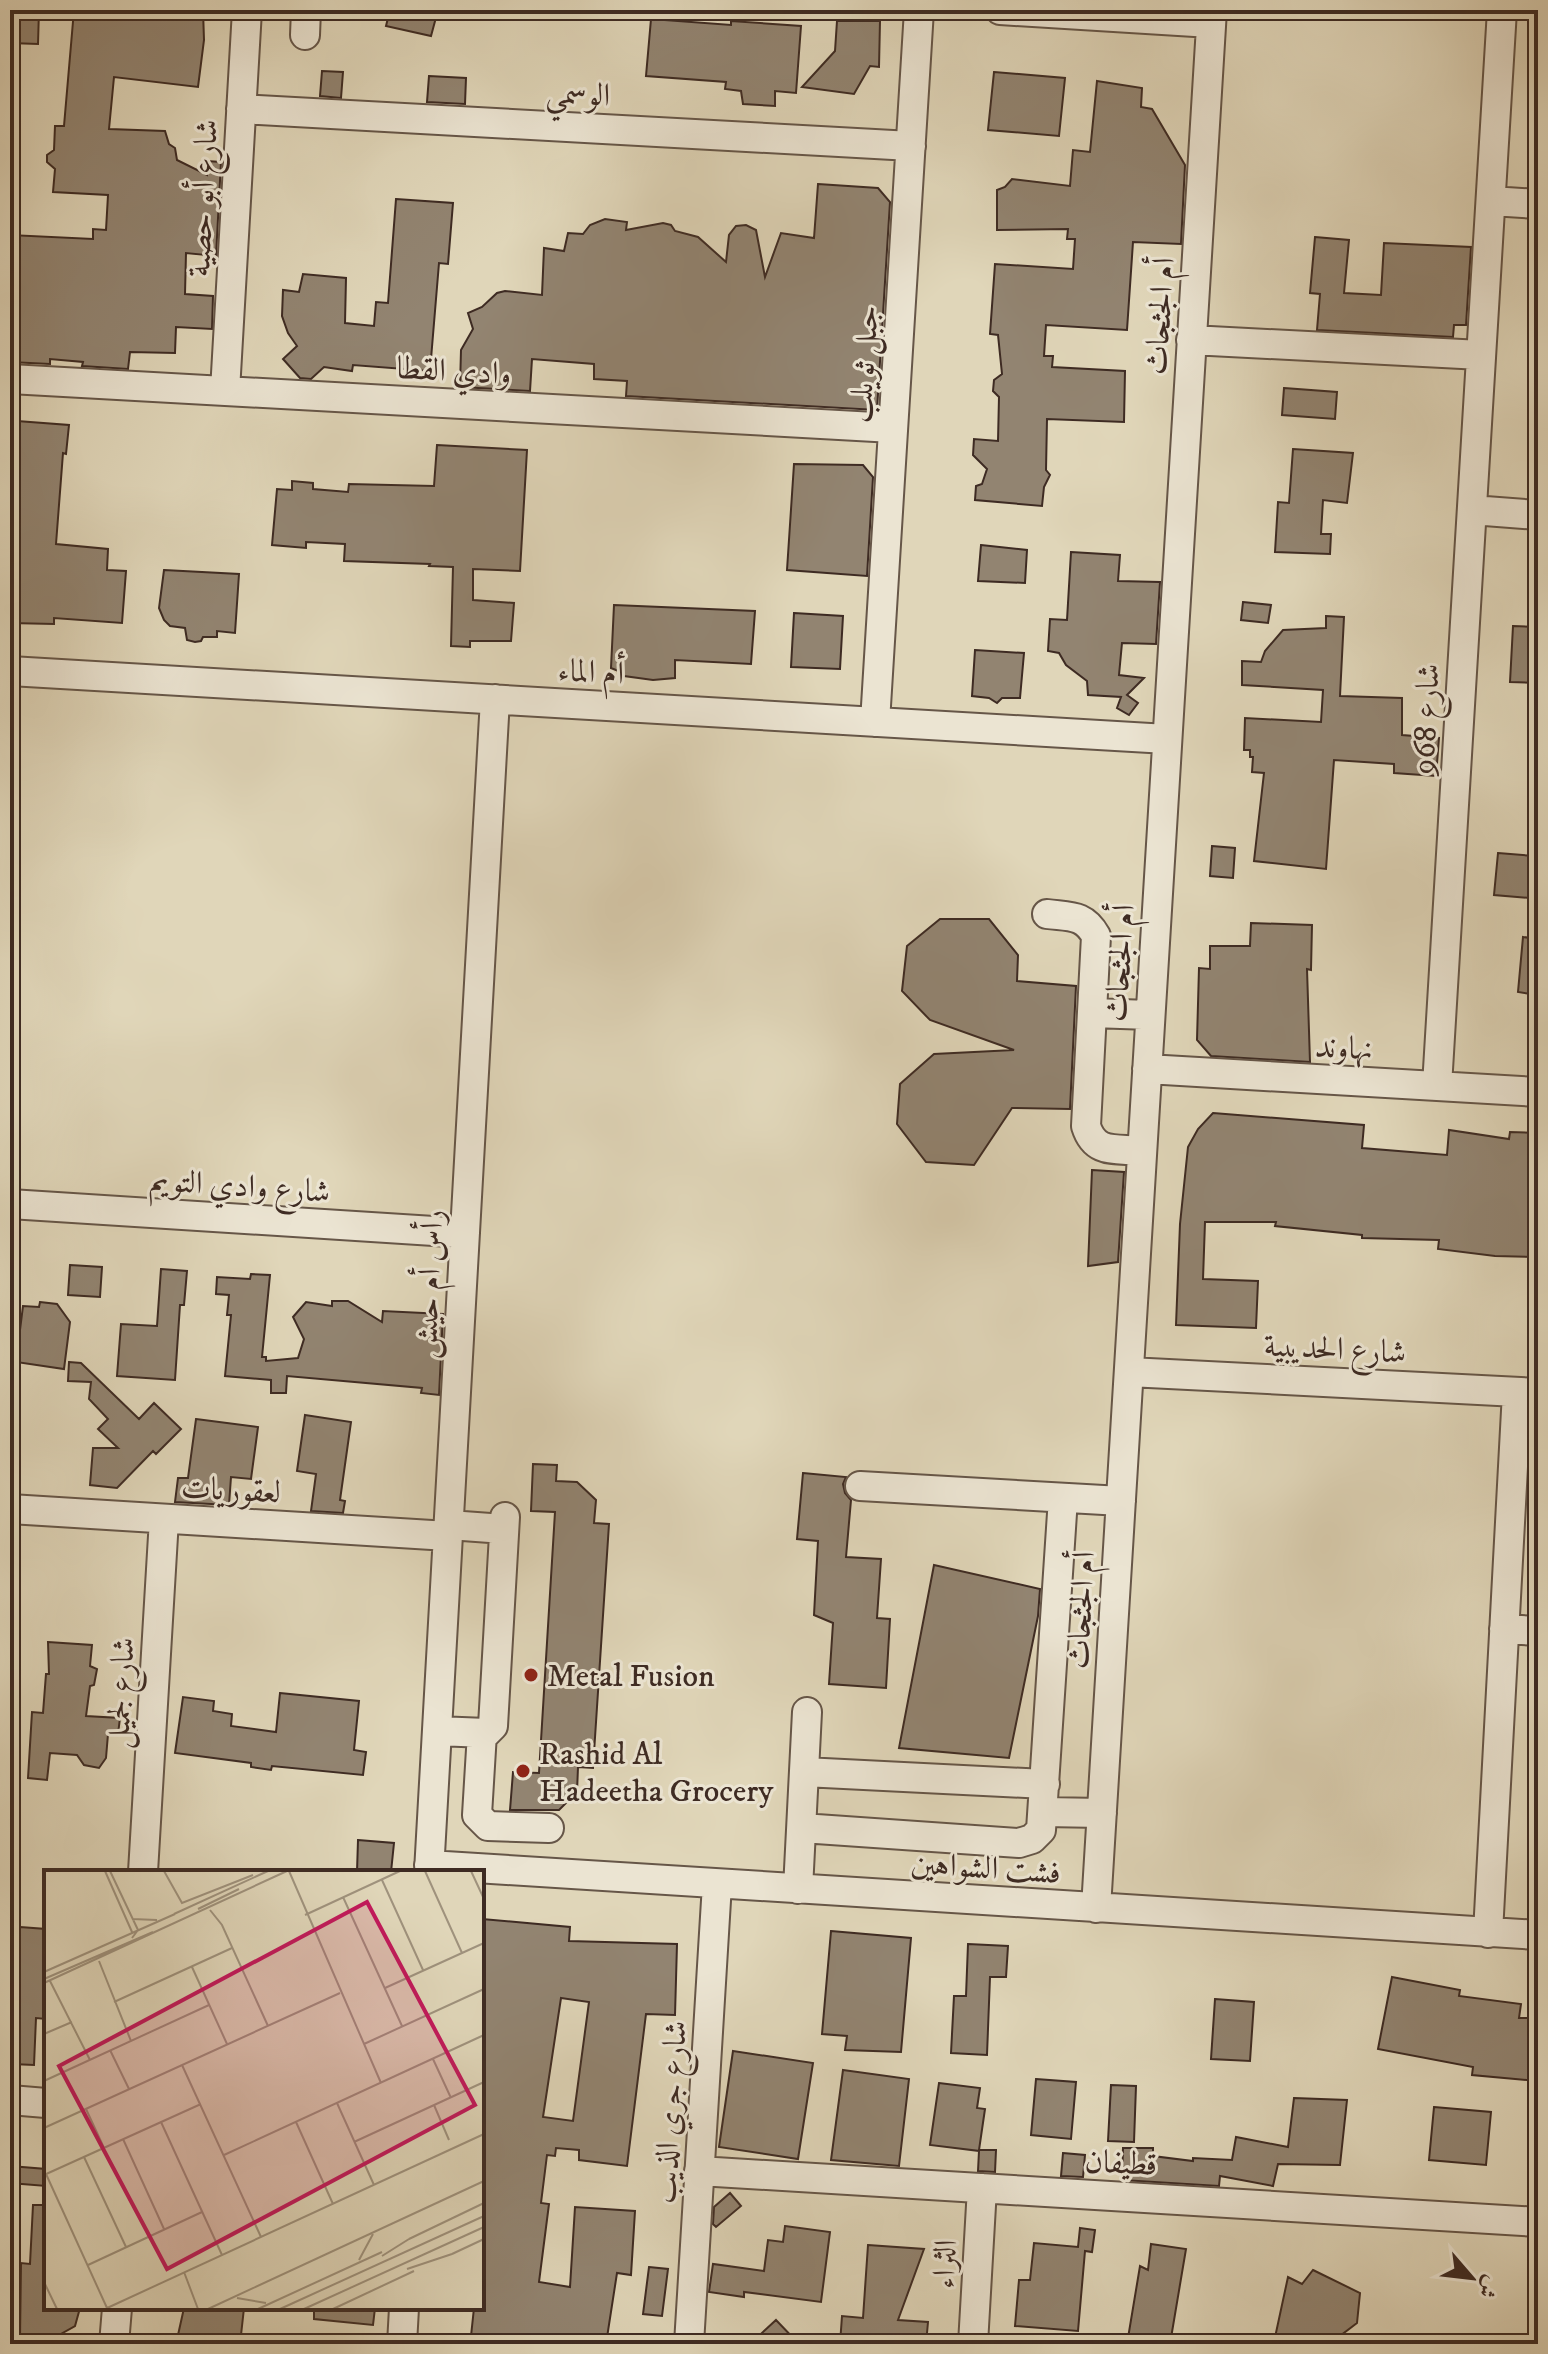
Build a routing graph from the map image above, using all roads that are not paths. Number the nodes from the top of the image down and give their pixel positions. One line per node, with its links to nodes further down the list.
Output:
1 (247, 10): 6 (street, شارع أبو حصية)
2 (919, 10): 7 (street, جبل ثويلب)
3 (1000, 10): 5 (street, أم الجثجاث)
4 (1502, 10): 8 (street, شارع 968)
5 (1211, 16): 10 (street, أم الجثجاث)
6 (241, 109): 7 (street, الوسمي); 13 (street, شارع أبو حصية)
7 (911, 146): 14 (street, جبل ثويلب)
8 (1491, 201): 9 (street); 11 (street, شارع 968)
9 (1538, 204)
10 (1191, 340): 11 (street); 20 (street, أم الجثجاث)
11 (1481, 355): 15 (street, شارع 968)
12 (10, 379): 13 (street, وادي القطا)
13 (225, 391): 14 (street, وادي القطا)
14 (893, 428): 19 (street, جبل ثويلب)
15 (1472, 510): 16 (street); 25 (street, شارع 968)
16 (1538, 515)
17 (10, 671): 18 (street, أم الماء)
18 (495, 699): 19 (street, أم الماء); 29 (street, رأس أم حيش)
19 (875, 722): 20 (street, أم الماء)
20 (1167, 739): 23 (street, أم الجثجاث)
21 (1047, 914): 22 (street)
22 (1092, 1013): 23 (street); 27 (street)
23 (1150, 1015): 24 (street, أم الجثجاث)
24 (1147, 1069): 25 (street, نهاوند); 27 (street, أم الجثجاث)
25 (1437, 1086): 26 (street, نهاوند)
26 (1538, 1092)
27 (1142, 1151): 30 (street, أم الجثجاث)
28 (10, 1204): 29 (street, شارع وادي التويم)
29 (465, 1233): 37 (street, رأس أم حيش)
30 (1129, 1372): 31 (street, شارع الحديبية); 34 (street, أم الجثجاث)
31 (1528, 1393): 38 (street)
32 (860, 1486): 33 (street)
33 (1063, 1498): 34 (street); 44 (street)
34 (1121, 1501): 45 (street, أم الجثجاث)
35 (10, 1509): 36 (street, لعقوريات)
36 (164, 1519): 37 (street, لعقوريات); 49 (street, شارع لجميل)
37 (448, 1530): 41 (street, رأس أم حيش); 42 (street, لعقوريات)
38 (1504, 1629): 39 (street); 54 (street)
39 (1538, 1631)
40 (807, 1712): 43 (street)
41 (437, 1731): 42 (street); 48 (street, رأس أم حيش)
42 (482, 1733): 46 (street)
43 (804, 1772): 44 (street); 47 (street)
44 (1045, 1798): 45 (street); 47 (street)
45 (1102, 1813): 53 (street, أم الجثجاث)
46 (549, 1828)
47 (802, 1828): 52 (street)
48 (429, 1869)
49 (143, 1870)
50 (484, 1872): 51 (street, فشت الشواهين)
51 (717, 1884): 52 (street, فشت الشواهين); 58 (street, شارع جري الذيب)
52 (798, 1889): 53 (street, فشت الشواهين)
53 (1096, 1908): 54 (street, فشت الشواهين)
54 (1488, 1933): 55 (street, فشت الشواهين)
55 (1538, 1935)
56 (10, 2100): 57 (street)
57 (44, 2103)
58 (699, 2171): 59 (street, قطيفان); 65 (street, شارع جري الذيب)
59 (982, 2188): 60 (street, قطيفان); 66 (street, الثراء)
60 (1538, 2222)
61 (117, 2310): 63 (street)
62 (404, 2310): 64 (street)
63 (114, 2344)
64 (402, 2344)
65 (689, 2344)
66 (973, 2344)

